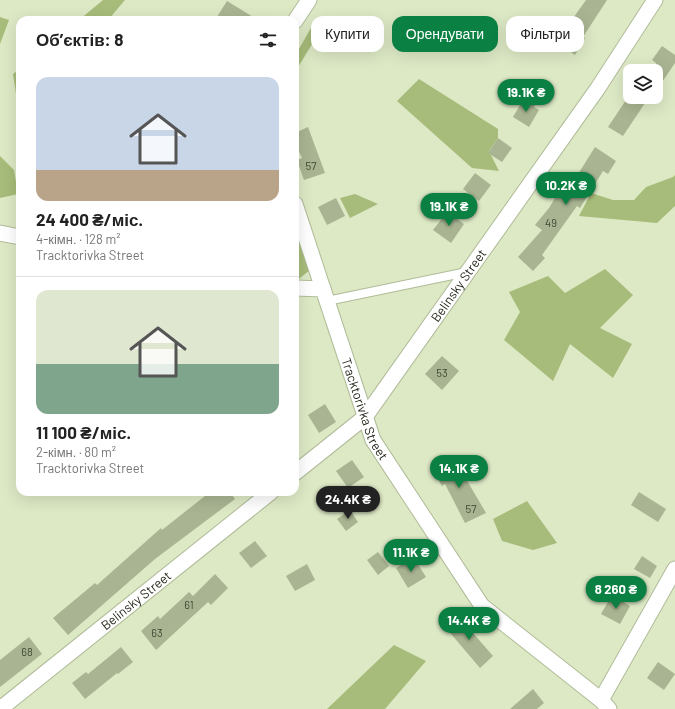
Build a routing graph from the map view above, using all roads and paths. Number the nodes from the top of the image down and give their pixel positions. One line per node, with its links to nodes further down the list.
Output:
1 (309, 0): 3 (street)
2 (654, 0): 7 (street, Belinsky Street)
3 (298, 16)
4 (299, 216): 9 (street, Tracktorivka Street)
5 (0, 232): 6 (street)
6 (16, 235)
7 (467, 272): 9 (lane); 10 (street, Belinsky Street)
8 (299, 289): 9 (street)
9 (325, 295): 10 (street, Tracktorivka Street)
10 (365, 417): 11 (street, Belinsky Street); 14 (street, Tracktorivka Street)
11 (299, 470)
12 (266, 496): 15 (street, Belinsky Street)
13 (675, 569): 14 (street)
14 (605, 704)
15 (0, 709)

